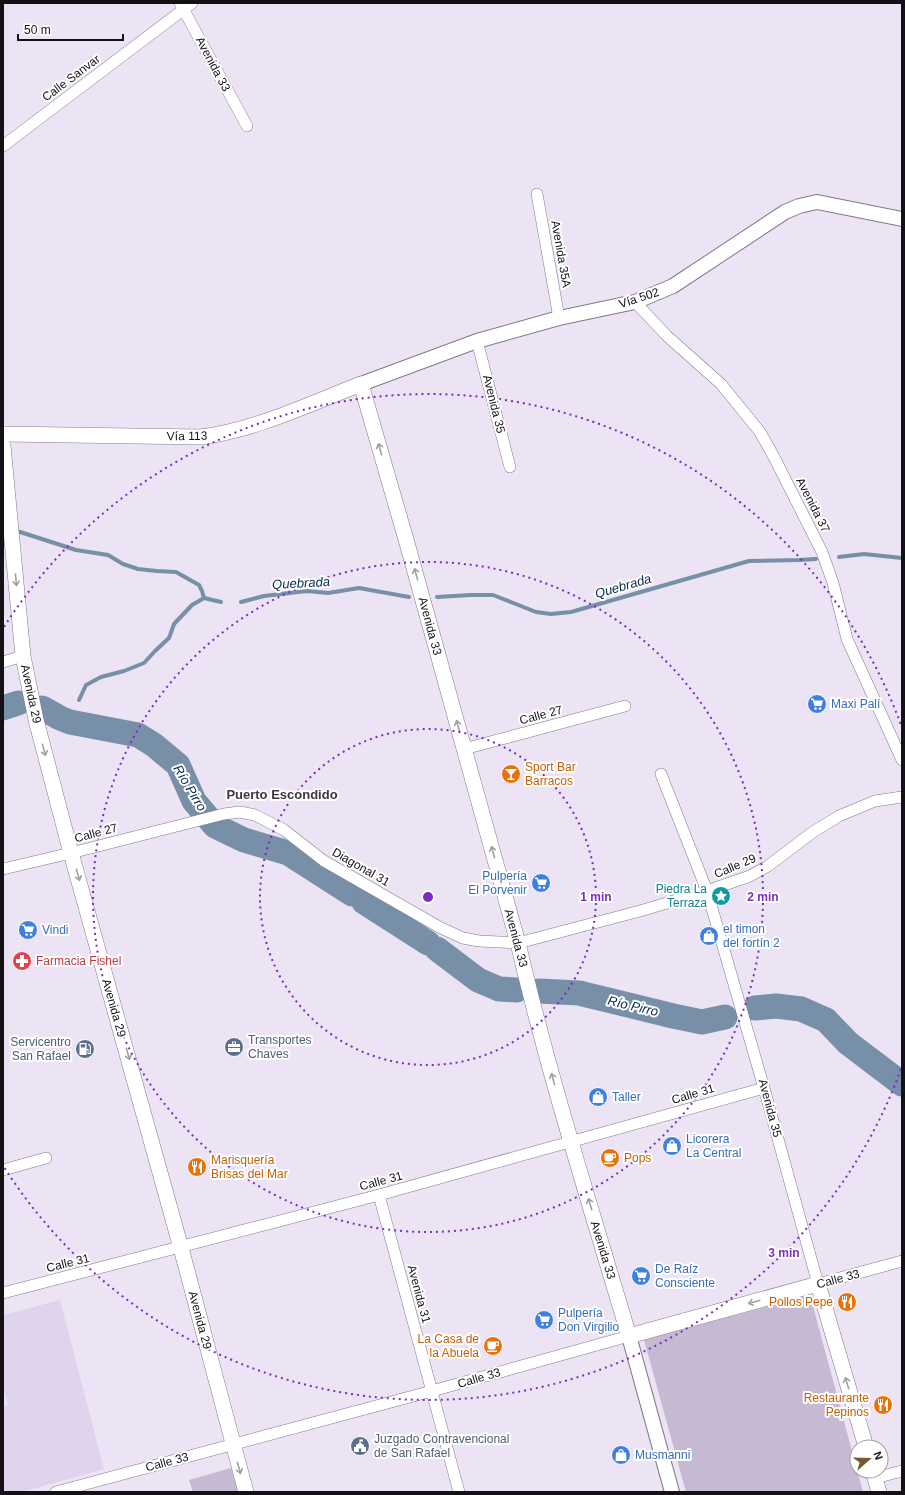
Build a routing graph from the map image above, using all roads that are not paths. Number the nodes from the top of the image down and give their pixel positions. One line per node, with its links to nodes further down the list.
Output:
1 (185, 5): 2 (street, Avenida 33); 3 (street, Calle Sanvar)
2 (247, 126)
3 (3, 146)
4 (537, 194): 7 (street, Avenida 35A)
5 (902, 219): 6 (street, Vía 502)
6 (634, 302): 7 (street, Vía 502); 17 (street, Avenida 37)
7 (559, 318): 8 (street, Vía 502)
8 (478, 341): 9 (street, Vía 502); 12 (street, Avenida 35)
9 (361, 384): 10 (main road, Vía 113); 16 (main road, Avenida 33, one-way to 9)
10 (3, 434)
11 (3, 446): 13 (main road, Avenida 29, one-way to 13)
12 (510, 467)
13 (24, 656): 14 (street); 21 (main road, Avenida 29, one-way to 21)
14 (3, 662)
15 (625, 706): 16 (street, Calle 27)
16 (464, 749): 24 (main road, Avenida 33, one-way to 16)
17 (902, 760)
18 (661, 774): 23 (street, Avenida 35)
19 (902, 797): 23 (street, Calle 29)
20 (194, 821): 21 (street, Calle 27); 24 (street, Diagonal 31)
21 (71, 853): 22 (street, Calle 27); 30 (main road, Avenida 29, one-way to 30)
22 (3, 868)
23 (707, 891): 24 (street, Calle 29); 25 (street, Avenida 35)
24 (518, 943): 26 (main road, Avenida 33, one-way to 24)
25 (764, 1088): 26 (street, Calle 31); 32 (street, Avenida 35)
26 (571, 1143): 29 (street, Calle 31); 34 (main road, Avenida 33, one-way to 26)
27 (46, 1158): 28 (street)
28 (3, 1170)
29 (379, 1195): 30 (street, Calle 31); 35 (street, Avenida 31)
30 (181, 1248): 33 (street, Calle 31); 37 (main road, Avenida 29)
31 (902, 1261): 32 (street, Calle 33)
32 (818, 1284): 34 (main road, Calle 33, one-way to 34); 36 (main road, Avenida 35, one-way to 32)
33 (3, 1293)
34 (629, 1336): 35 (street, Calle 33); 43 (street, Avenida 33)
35 (432, 1391): 37 (street, Calle 33); 42 (street, Avenida 31)
36 (864, 1439)
37 (233, 1444): 40 (street, Calle 33); 41 (main road, Avenida 29, one-way to 41)
38 (902, 1471): 39 (street)
39 (876, 1480)
40 (56, 1492)
41 (246, 1492)
42 (460, 1492)
43 (672, 1492)

